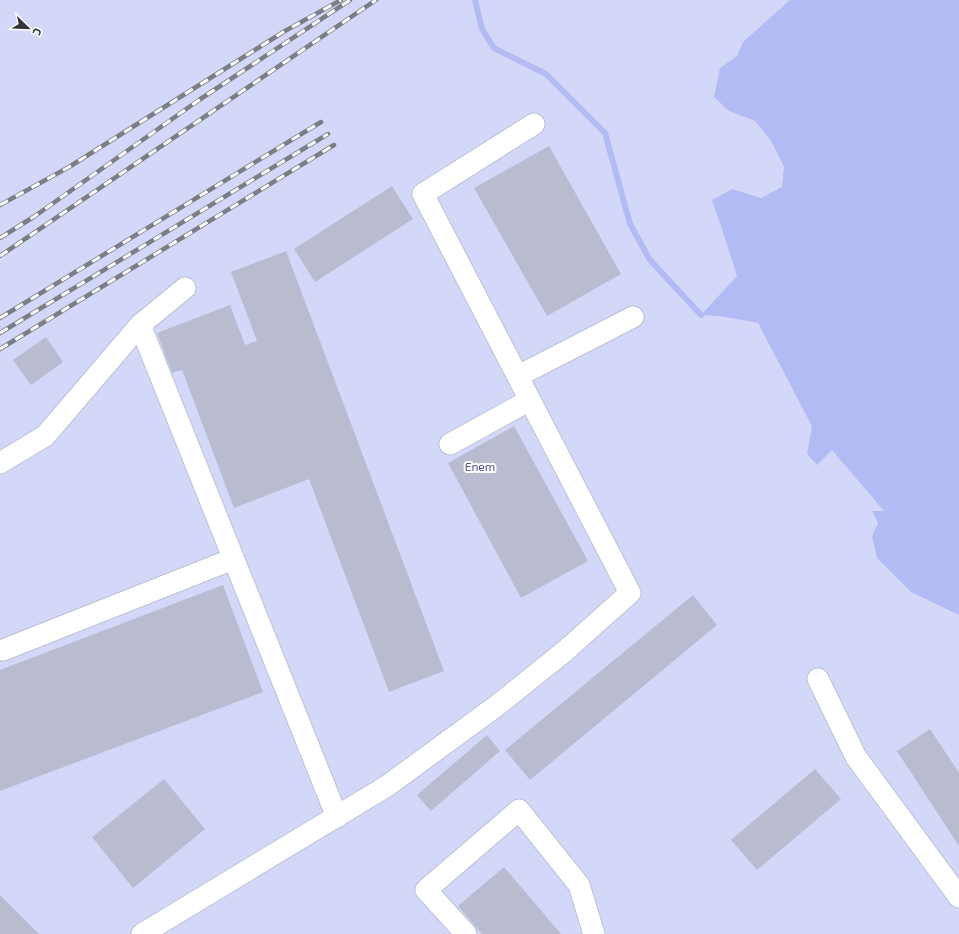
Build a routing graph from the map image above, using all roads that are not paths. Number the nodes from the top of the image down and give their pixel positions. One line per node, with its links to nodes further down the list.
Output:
1 (534, 124): 5 (lane)
2 (185, 288): 4 (lane)
3 (633, 317): 5 (lane)
4 (140, 325): 8 (lane); 9 (lane)
5 (518, 376): 6 (lane)
6 (530, 400): 7 (lane); 12 (lane)
7 (450, 444)
8 (0, 463)
9 (233, 559): 10 (lane); 12 (lane)
10 (3, 650)
11 (818, 679): 13 (lane)
12 (337, 817): 14 (lane)
13 (959, 897)
14 (142, 934)
15 (466, 934): 16 (lane)
16 (594, 934)

